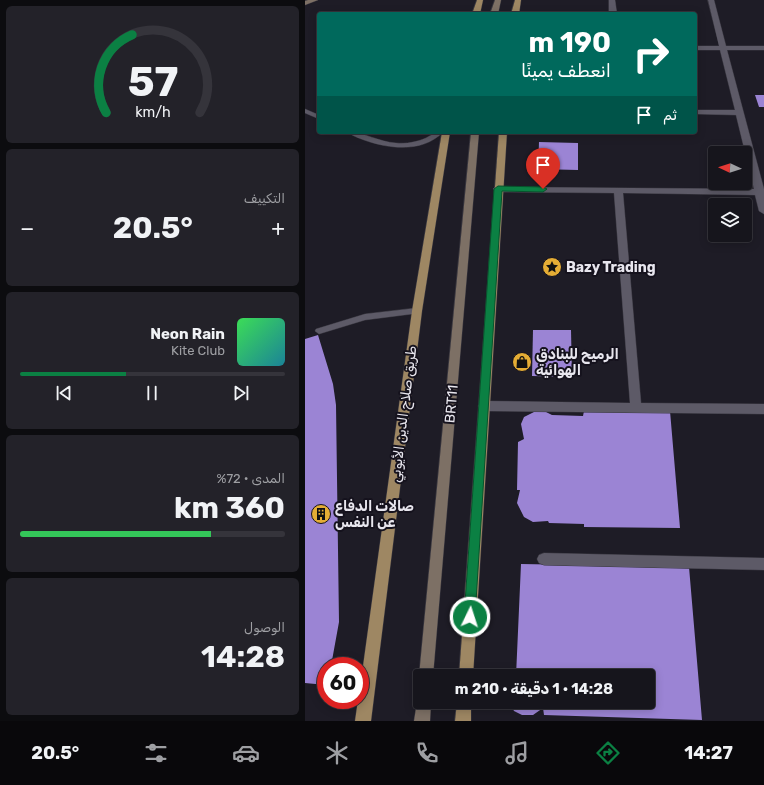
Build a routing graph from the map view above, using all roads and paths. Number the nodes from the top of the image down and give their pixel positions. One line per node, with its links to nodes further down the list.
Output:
1 (315, 0): 7 (main road)
2 (480, 0): 8 (main road)
3 (498, 0): 9 (main road)
4 (518, 0): 10 (main road)
5 (612, 0): 11 (street)
6 (711, 0): 13 (street)
7 (305, 2)
8 (477, 12)
9 (495, 12)
10 (515, 12)
11 (613, 12)
12 (697, 48): 13 (street)
13 (723, 48): 14 (street); 17 (street)
14 (764, 48)
15 (306, 112): 18 (lane)
16 (697, 112): 17 (street)
17 (739, 113): 26 (street)
18 (317, 116)
19 (356, 134): 20 (lane)
20 (436, 134)
21 (446, 134): 28 (main road, طريق صلاح الدين الأيوبي)
22 (475, 134): 35 (main road, BRT11)
23 (503, 134): 24 (main road)
24 (498, 189): 25 (street); 30 (main road)
25 (618, 190): 26 (street); 31 (street)
26 (762, 192): 27 (street)
27 (764, 211)
28 (417, 311): 29 (lane); 39 (main road, طريق صلاح الدين الأيوبي)
29 (319, 331)
30 (484, 406): 31 (street); 36 (main road)
31 (636, 407): 32 (street)
32 (764, 409)
33 (544, 559): 34 (street)
34 (764, 564)
35 (428, 669)
36 (466, 669)
37 (423, 709): 40 (main road)
38 (464, 709): 41 (main road)
39 (363, 721)
40 (422, 721)
41 (463, 721)

